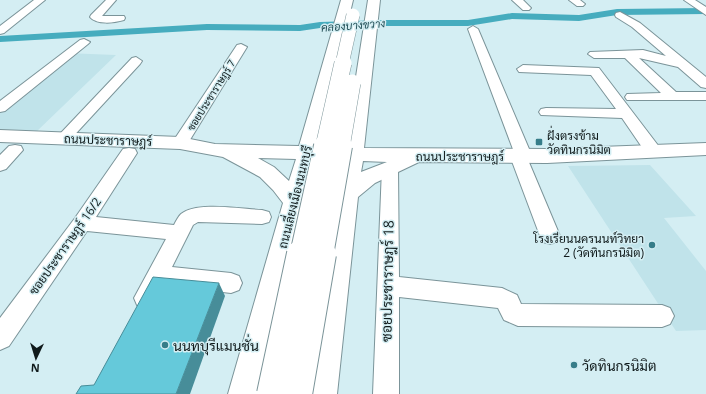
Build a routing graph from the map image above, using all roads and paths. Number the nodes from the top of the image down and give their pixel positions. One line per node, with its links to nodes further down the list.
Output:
1 (40, 0): 11 (street)
2 (111, 0): 9 (street)
3 (517, 0): 5 (street)
4 (689, 0): 6 (street)
5 (526, 8)
6 (704, 10)
7 (359, 12): 25 (main road, ถนนเลี่ยงเมืองนนทบุรี); 27 (main road); 56 (main road, ถนนเลี่ยงเมืองนนทบุรี, bridge); 57 (main road, bridge)
8 (620, 15): 17 (street)
9 (120, 18)
10 (473, 29): 39 (street)
11 (0, 31)
12 (84, 42): 23 (street)
13 (241, 47): 30 (street, ซอยประชาราษฎร์ 7)
14 (594, 54): 15 (street)
15 (628, 54): 17 (street); 20 (street)
16 (136, 60): 29 (street)
17 (684, 65): 19 (street)
18 (523, 69): 26 (street)
19 (706, 84)
20 (672, 96): 21 (street); 22 (street)
21 (706, 96)
22 (632, 97)
23 (0, 108)
24 (546, 112): 26 (street)
25 (317, 113): 27 (main road); 34 (main road); 37 (main road, ถนนเลี่ยงเมืองนนทบุรี)
26 (626, 114): 35 (street)
27 (359, 116): 38 (main road); 40 (main road)
28 (0, 136): 29 (main road, ถนนประชาราษฎร์)
29 (63, 139): 30 (main road, ถนนประชาราษฎร์)
30 (180, 143): 33 (main road, ถนนประชาราษฎร์)
31 (706, 149): 35 (main road, ถนนประชาราษฎร์)
32 (8, 150): 36 (main road, ถนนประชาราษฎร์); 41 (street)
33 (220, 150): 34 (main road, ถนนประชาราษฎร์); 36 (main road, ถนนประชาราษฎร์); 43 (main road)
34 (251, 150): 37 (main road, ถนนประชาราษฎร์)
35 (654, 152): 39 (main road, ถนนประชาราษฎร์)
36 (129, 153): 45 (street, ซอยประชาราษฎร์ 16/2)
37 (307, 153): 38 (main road, ถนนประชาราษฎร์); 43 (main road, ถนนเลี่ยงเมืองนนทบุรี)
38 (354, 154): 40 (main road, ถนนประชาราษฎร์); 42 (main road)
39 (521, 156): 40 (main road, ถนนประชาราษฎร์); 48 (street)
40 (404, 160): 42 (main road); 51 (street, ซอยประชาราษฎร์ 18)
41 (0, 165)
42 (346, 195): 46 (main road)
43 (291, 215): 46 (main road); 55 (main road, ถนนเลี่ยงเมืองนนทบุรี)
44 (262, 217): 47 (street)
45 (82, 223): 47 (street); 54 (street, ซอยประชาราษฎร์ 16/2)
46 (342, 228): 58 (main road)
47 (179, 233): 49 (street)
48 (550, 236)
49 (157, 275): 50 (street); 53 (street)
50 (231, 283)
51 (387, 286): 52 (street); 59 (street, ซอยประชาราษฎร์ 18)
52 (662, 316)
53 (134, 317)
54 (0, 338)
55 (244, 394)
56 (270, 394)
57 (298, 394)
58 (321, 394)
59 (386, 394)

